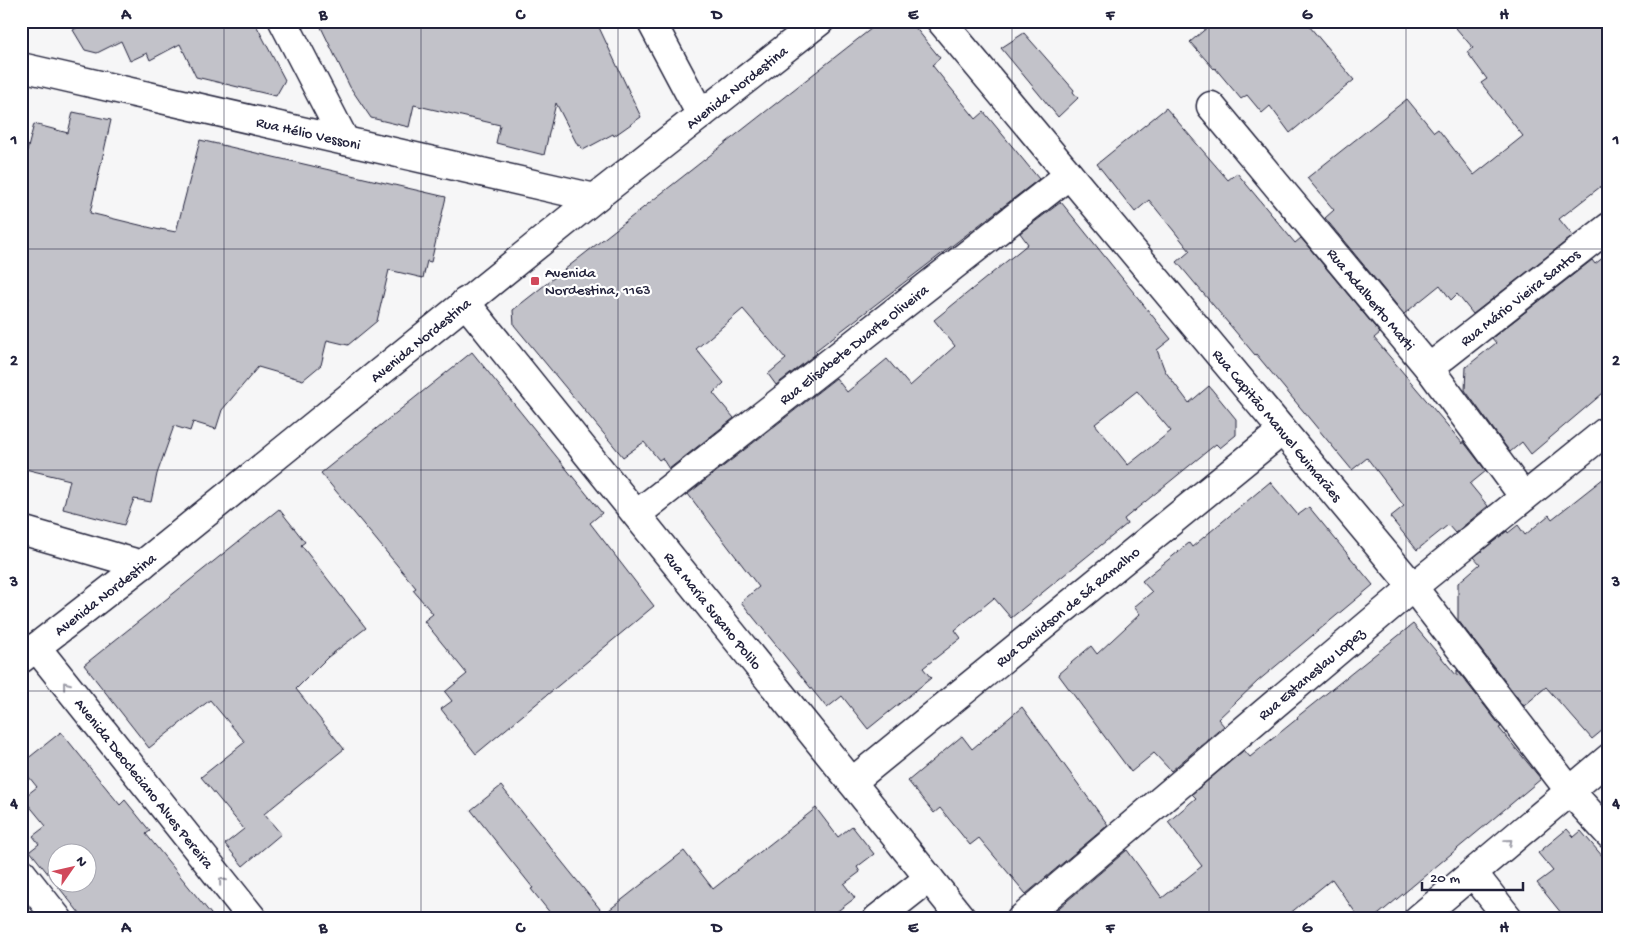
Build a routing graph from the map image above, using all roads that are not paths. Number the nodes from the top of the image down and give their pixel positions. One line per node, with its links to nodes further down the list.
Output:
1 (283, 21): 8 (street)
2 (651, 21): 7 (street)
3 (820, 21): 7 (street, Avenida Nordestina)
4 (941, 21): 9 (street, Rua Capitão Manuel Guimarães)
5 (21, 67): 8 (street, Rua Hélio Vessoni)
6 (1211, 106): 13 (street, Rua Adalberto Marti)
7 (701, 115): 10 (street, Avenida Nordestina)
8 (345, 142): 10 (street, Rua Hélio Vessoni)
9 (1068, 175): 14 (street, Rua Capitão Manuel Guimarães); 17 (street, Rua Elisabete Duarte Oliveira)
10 (595, 198): 12 (street, Avenida Nordestina)
11 (1609, 226): 13 (street, Rua Mário Vieira Santos)
12 (465, 302): 17 (street, Rua Maria Susano Polilo); 19 (street, Avenida Nordestina)
13 (1429, 368): 16 (street, Rua Adalberto Marti)
14 (1282, 431): 20 (street, Rua Capitão Manuel Guimarães); 23 (street, Rua Davidson de Sá Ramalho)
15 (1605, 432): 16 (street, Rua Estaneslau Lopez)
16 (1524, 497): 20 (street, Rua Estaneslau Lopez)
17 (637, 514): 23 (street, Rua Maria Susano Polilo)
18 (21, 530): 19 (street)
19 (142, 565): 21 (street, Avenida Nordestina)
20 (1413, 587): 24 (street, Rua Capitão Manuel Guimarães); 33 (street, Rua Estaneslau Lopez)
21 (28, 653): 30 (street, Avenida Deocleciano Alves Pereira, one-way to 21)
22 (1609, 758): 24 (street)
23 (852, 782): 28 (street, Rua Maria Susano Polilo)
24 (1569, 790): 25 (street, Rua Capitão Manuel Guimarães); 26 (street, one-way to 24)
25 (1609, 834)
26 (1473, 873): 34 (street); 35 (street)
27 (22, 877): 29 (street)
28 (929, 878): 31 (street); 32 (street, Rua Maria Susano Polilo)
29 (58, 919)
30 (253, 919)
31 (877, 919)
32 (962, 919)
33 (1021, 919)
34 (1418, 919)
35 (1510, 919)

